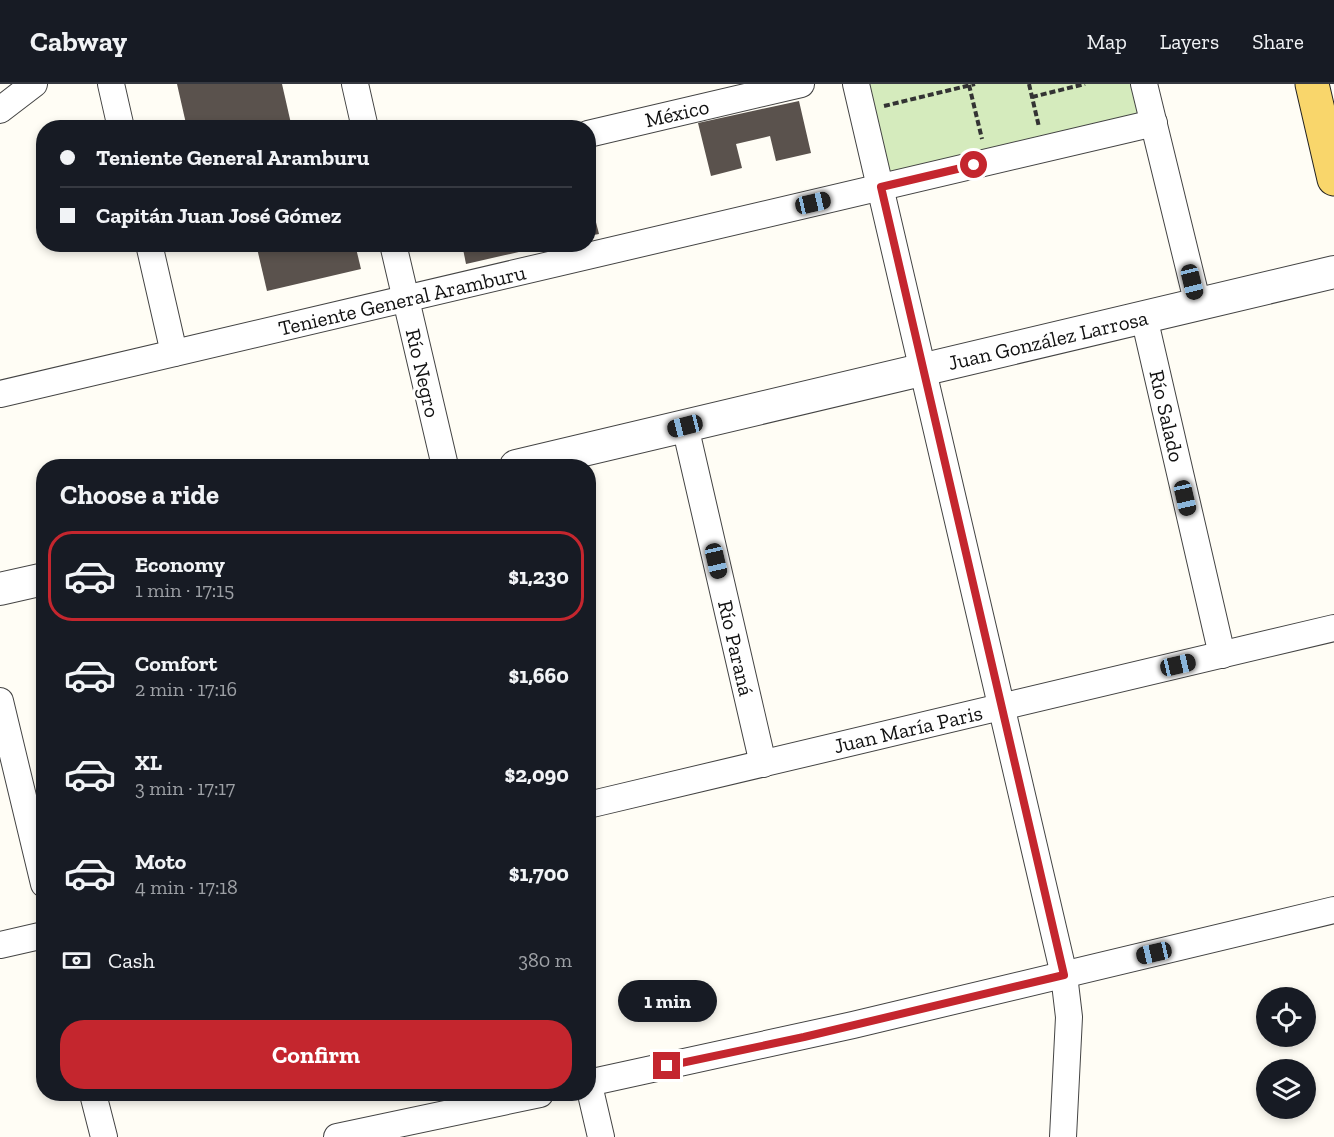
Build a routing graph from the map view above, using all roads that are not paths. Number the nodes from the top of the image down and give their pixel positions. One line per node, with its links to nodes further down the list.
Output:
1 (34, 84): 8 (street)
2 (111, 84): 9 (street)
3 (355, 84): 10 (street)
4 (801, 84): 12 (street, México)
5 (856, 84): 14 (street)
6 (1144, 84): 11 (street)
7 (1312, 84): 13 (main road)
8 (0, 110)
9 (119, 120)
10 (363, 120)
11 (1154, 123): 14 (street, Teniente General Aramburu); 19 (street)
12 (596, 132)
13 (1334, 179)
14 (881, 187): 18 (street, Teniente General Aramburu); 22 (street)
15 (151, 252): 21 (street)
16 (395, 252): 18 (street, Río Negro)
17 (1334, 272): 19 (street, Juan González Larrosa)
18 (406, 298): 21 (street, Teniente General Aramburu); 25 (street, Río Negro)
19 (1198, 305): 20 (street, Juan González Larrosa)
20 (1144, 317): 22 (street, Juan González Larrosa); 30 (street, Río Salado)
21 (174, 353): 23 (street, Teniente General Aramburu)
22 (924, 369): 24 (street, Juan González Larrosa); 32 (street)
23 (0, 394)
24 (685, 426): 26 (street, Juan González Larrosa); 33 (street, Río Paraná)
25 (444, 459)
26 (546, 459)
27 (36, 581): 28 (street)
28 (0, 589)
29 (1334, 628): 30 (street, Juan María Paris)
30 (1222, 655): 32 (street, Juan María Paris)
31 (0, 701): 35 (street)
32 (1002, 707): 33 (street, Juan María Paris); 39 (street)
33 (763, 764): 34 (street, Juan María Paris)
34 (596, 803)
35 (36, 851)
36 (1334, 910): 39 (street)
37 (36, 937): 38 (street)
38 (0, 945)
39 (1064, 975): 40 (street); 47 (street)
40 (596, 1080)
41 (95, 1101): 44 (street)
42 (507, 1101): 45 (street)
43 (592, 1101): 46 (street)
44 (104, 1137)
45 (336, 1137)
46 (601, 1137)
47 (1063, 1137)

